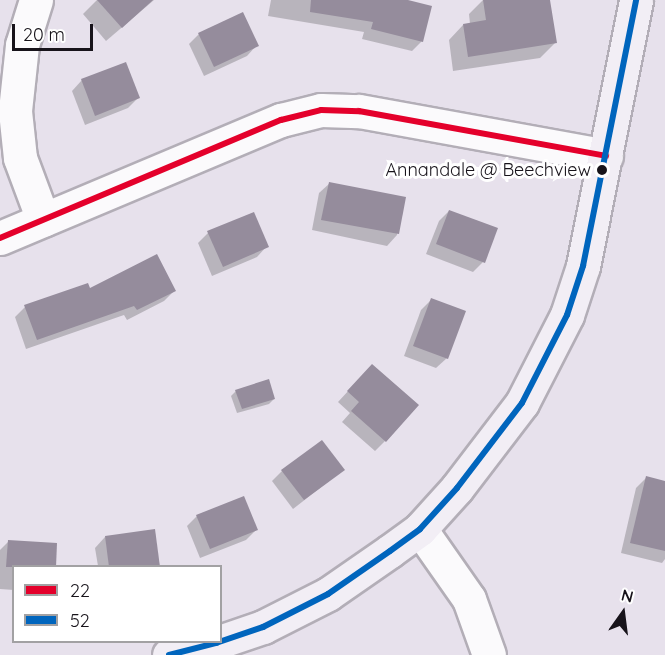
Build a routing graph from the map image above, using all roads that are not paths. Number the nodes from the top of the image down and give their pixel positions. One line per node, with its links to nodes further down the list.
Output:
1 (36, 0): 4 (street)
2 (636, 0): 3 (main road)
3 (606, 156): 4 (street); 6 (main road)
4 (43, 220): 5 (street)
5 (0, 238)
6 (420, 529): 7 (main road); 10 (street)
7 (222, 641)
8 (216, 643): 9 (main road)
9 (169, 655)
10 (489, 655)

